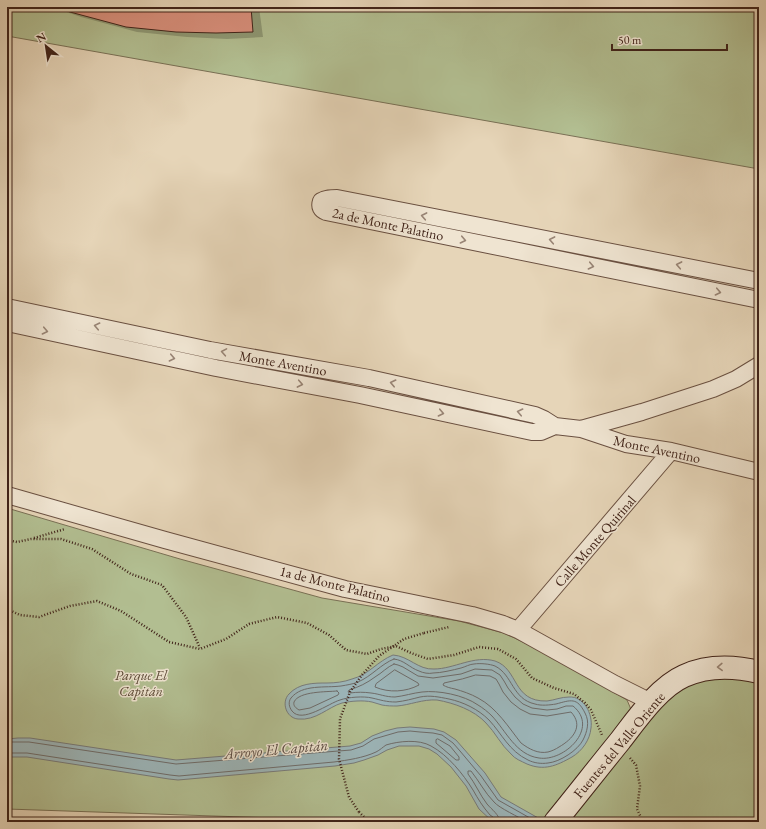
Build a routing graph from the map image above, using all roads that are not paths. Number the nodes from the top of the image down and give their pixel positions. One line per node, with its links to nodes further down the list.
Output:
1 (759, 281): 2 (street, 2a de Monte Palatino, one-way to 2)
2 (759, 300)
3 (7, 307): 7 (street, Monte Aventino, one-way to 3)
4 (7, 323): 7 (street, Monte Aventino, one-way to 7)
5 (759, 365): 6 (street)
6 (642, 412): 8 (street); 9 (street)
7 (555, 426): 8 (street, Monte Aventino)
8 (581, 429): 9 (street, Monte Aventino)
9 (626, 444): 10 (street, Monte Aventino)
10 (672, 451): 11 (street, Monte Aventino); 13 (street, Calle Monte Quirinal)
11 (759, 472)
12 (7, 495): 13 (street, 1a de Monte Palatino)
13 (518, 630): 15 (street, 1a de Monte Palatino)
14 (759, 672): 15 (street, Fuentes del Valle Oriente, one-way to 15)
15 (651, 702): 16 (street, Fuentes del Valle Oriente)
16 (555, 822)

